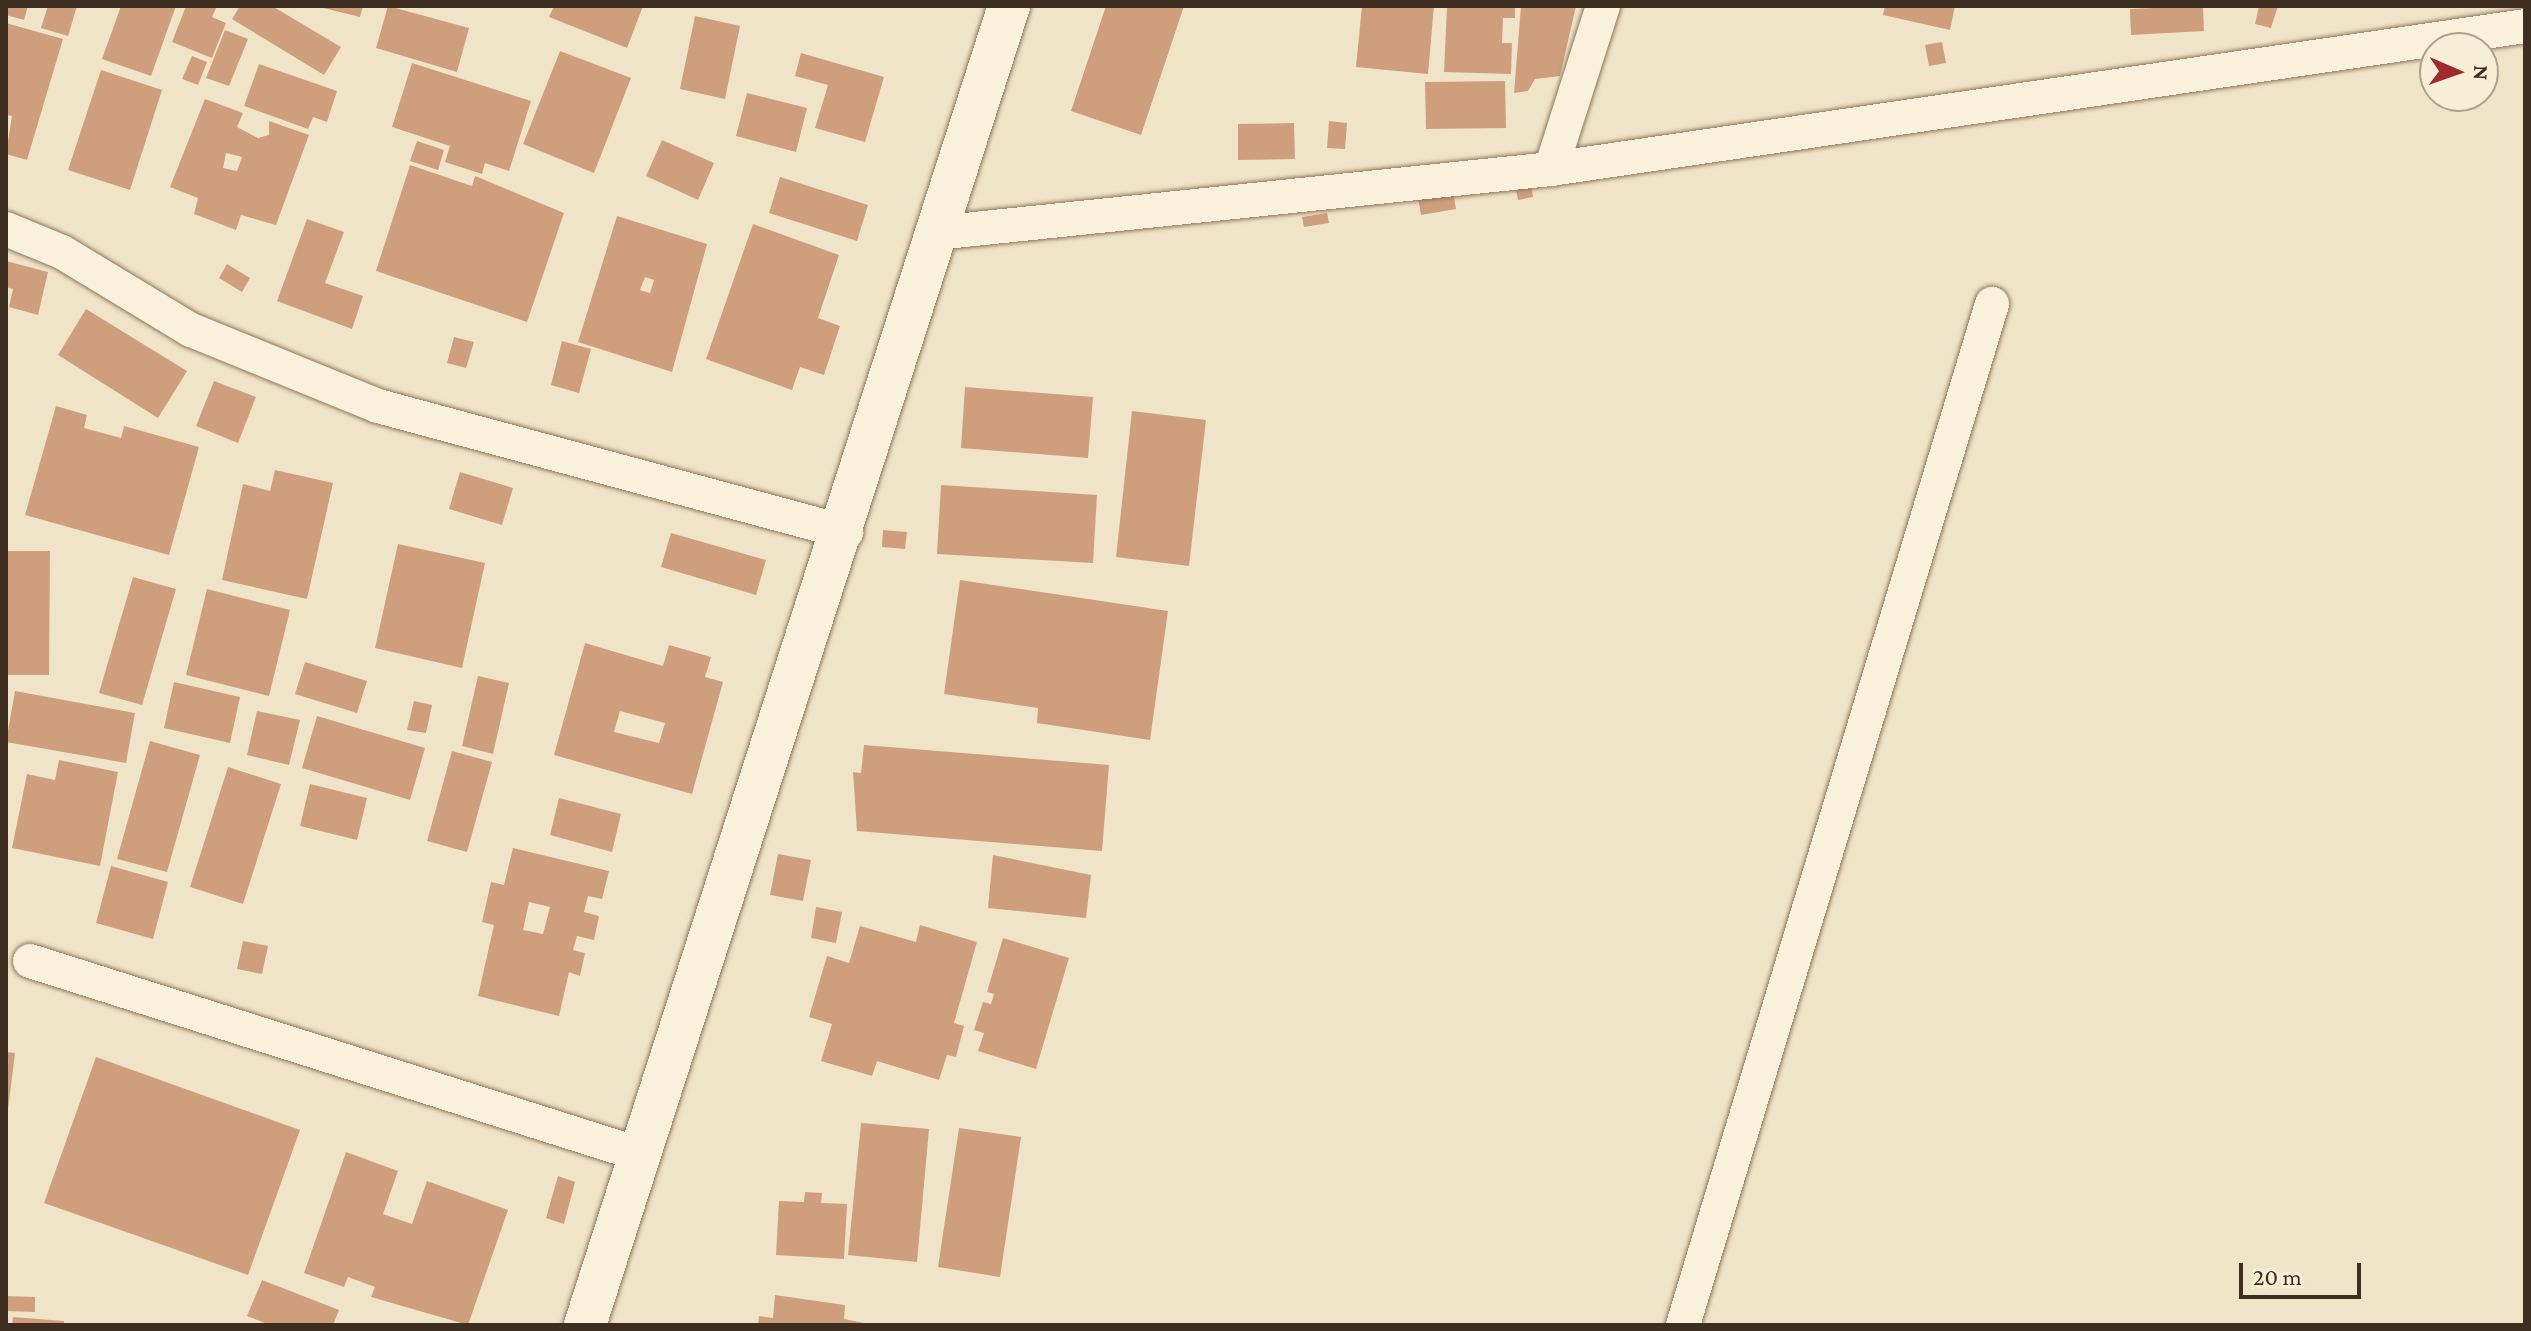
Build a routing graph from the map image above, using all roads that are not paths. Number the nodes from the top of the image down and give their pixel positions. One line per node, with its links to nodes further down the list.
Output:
1 (1009, 6): 6 (street)
2 (1603, 6): 4 (street)
3 (2525, 26): 4 (street)
4 (1551, 169): 6 (street)
5 (6, 229): 8 (street)
6 (936, 233): 8 (street)
7 (1992, 304): 12 (street)
8 (846, 532): 10 (street)
9 (30, 961): 10 (street)
10 (642, 1155): 11 (street)
11 (585, 1325)
12 (1683, 1325)

